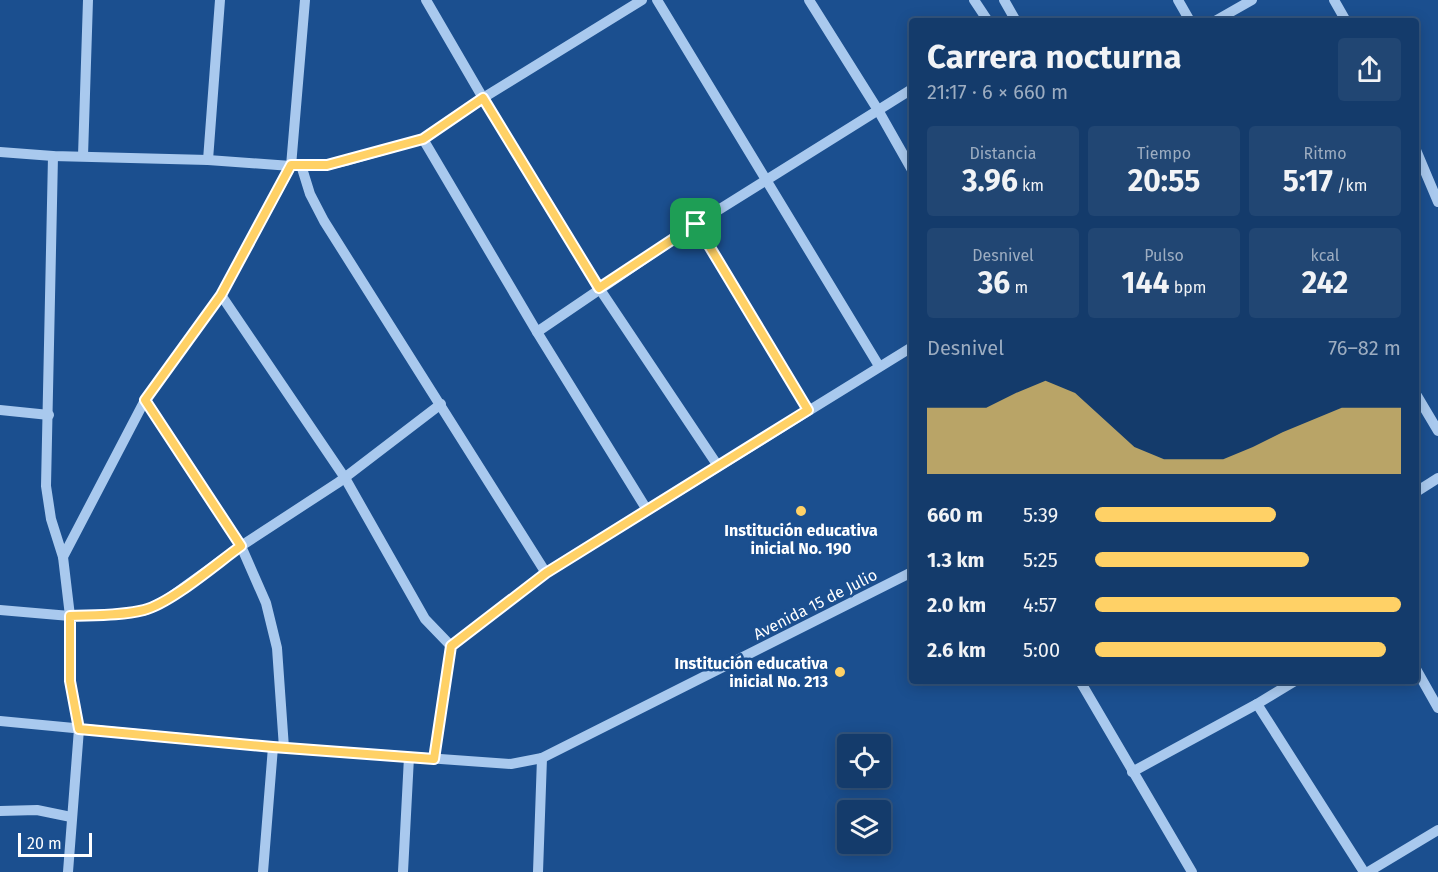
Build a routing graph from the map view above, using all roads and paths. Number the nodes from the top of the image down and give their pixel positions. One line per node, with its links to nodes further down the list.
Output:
1 (87, 0): 24 (street)
2 (220, 0): 26 (street)
3 (305, 0): 27 (street)
4 (426, 0): 19 (street)
5 (642, 0): 19 (street)
6 (657, 0): 29 (street)
7 (810, 0): 20 (street)
8 (974, 0): 13 (street)
9 (1004, 0): 14 (street)
10 (1178, 0): 15 (street)
11 (1252, 0): 16 (street)
12 (1334, 0): 17 (street)
13 (986, 18)
14 (1014, 18)
15 (1188, 18)
16 (1220, 18)
17 (1344, 18)
18 (909, 91): 20 (street)
19 (483, 98): 21 (street); 32 (street)
20 (878, 110): 28 (street); 29 (street)
21 (423, 139): 27 (street); 34 (street)
22 (0, 152): 23 (street)
23 (53, 156): 24 (street); 42 (street)
24 (83, 156): 26 (street)
25 (1419, 159): 30 (street)
26 (208, 160): 27 (street)
27 (296, 165): 33 (street); 39 (street)
28 (909, 165)
29 (766, 180): 31 (street); 36 (street)
30 (1438, 202)
31 (696, 224): 32 (street); 41 (street)
32 (599, 288): 34 (street); 44 (street)
33 (221, 295): 38 (street); 45 (street)
34 (537, 332): 48 (street)
35 (909, 349): 36 (street)
36 (879, 366): 41 (street)
37 (1419, 399): 43 (street)
38 (145, 400): 49 (street); 50 (street)
39 (441, 404): 45 (street); 51 (street)
40 (0, 410): 42 (street)
41 (808, 410): 44 (street)
42 (49, 415): 50 (street)
43 (1438, 431)
44 (718, 466): 48 (street)
45 (345, 478): 49 (street); 55 (street)
46 (1438, 478): 47 (street)
47 (1419, 490)
48 (647, 510): 51 (street)
49 (241, 546): 54 (street); 63 (street)
50 (63, 557): 54 (street)
51 (546, 573): 55 (street)
52 (909, 574): 65 (street, Avenida 15 de Julio)
53 (0, 610): 54 (street)
54 (70, 616): 62 (street)
55 (451, 646): 66 (street)
56 (1419, 674): 60 (street)
57 (1082, 684): 67 (street)
58 (1290, 684): 59 (street)
59 (1257, 704): 67 (street); 71 (street)
60 (1438, 708)
61 (0, 721): 62 (street, Avenida 15 de Julio)
62 (79, 729): 63 (street, Avenida 15 de Julio); 69 (street)
63 (279, 748): 64 (street, Avenida 15 de Julio); 73 (street)
64 (409, 757): 66 (street, Avenida 15 de Julio); 74 (street)
65 (542, 758): 66 (street, Avenida 15 de Julio); 75 (street)
66 (434, 759)
67 (1132, 772): 76 (street)
68 (0, 811): 69 (street)
69 (71, 818): 72 (street)
70 (1438, 830): 71 (street)
71 (1370, 871)
72 (68, 872)
73 (262, 872)
74 (403, 872)
75 (538, 872)
76 (1192, 872)

